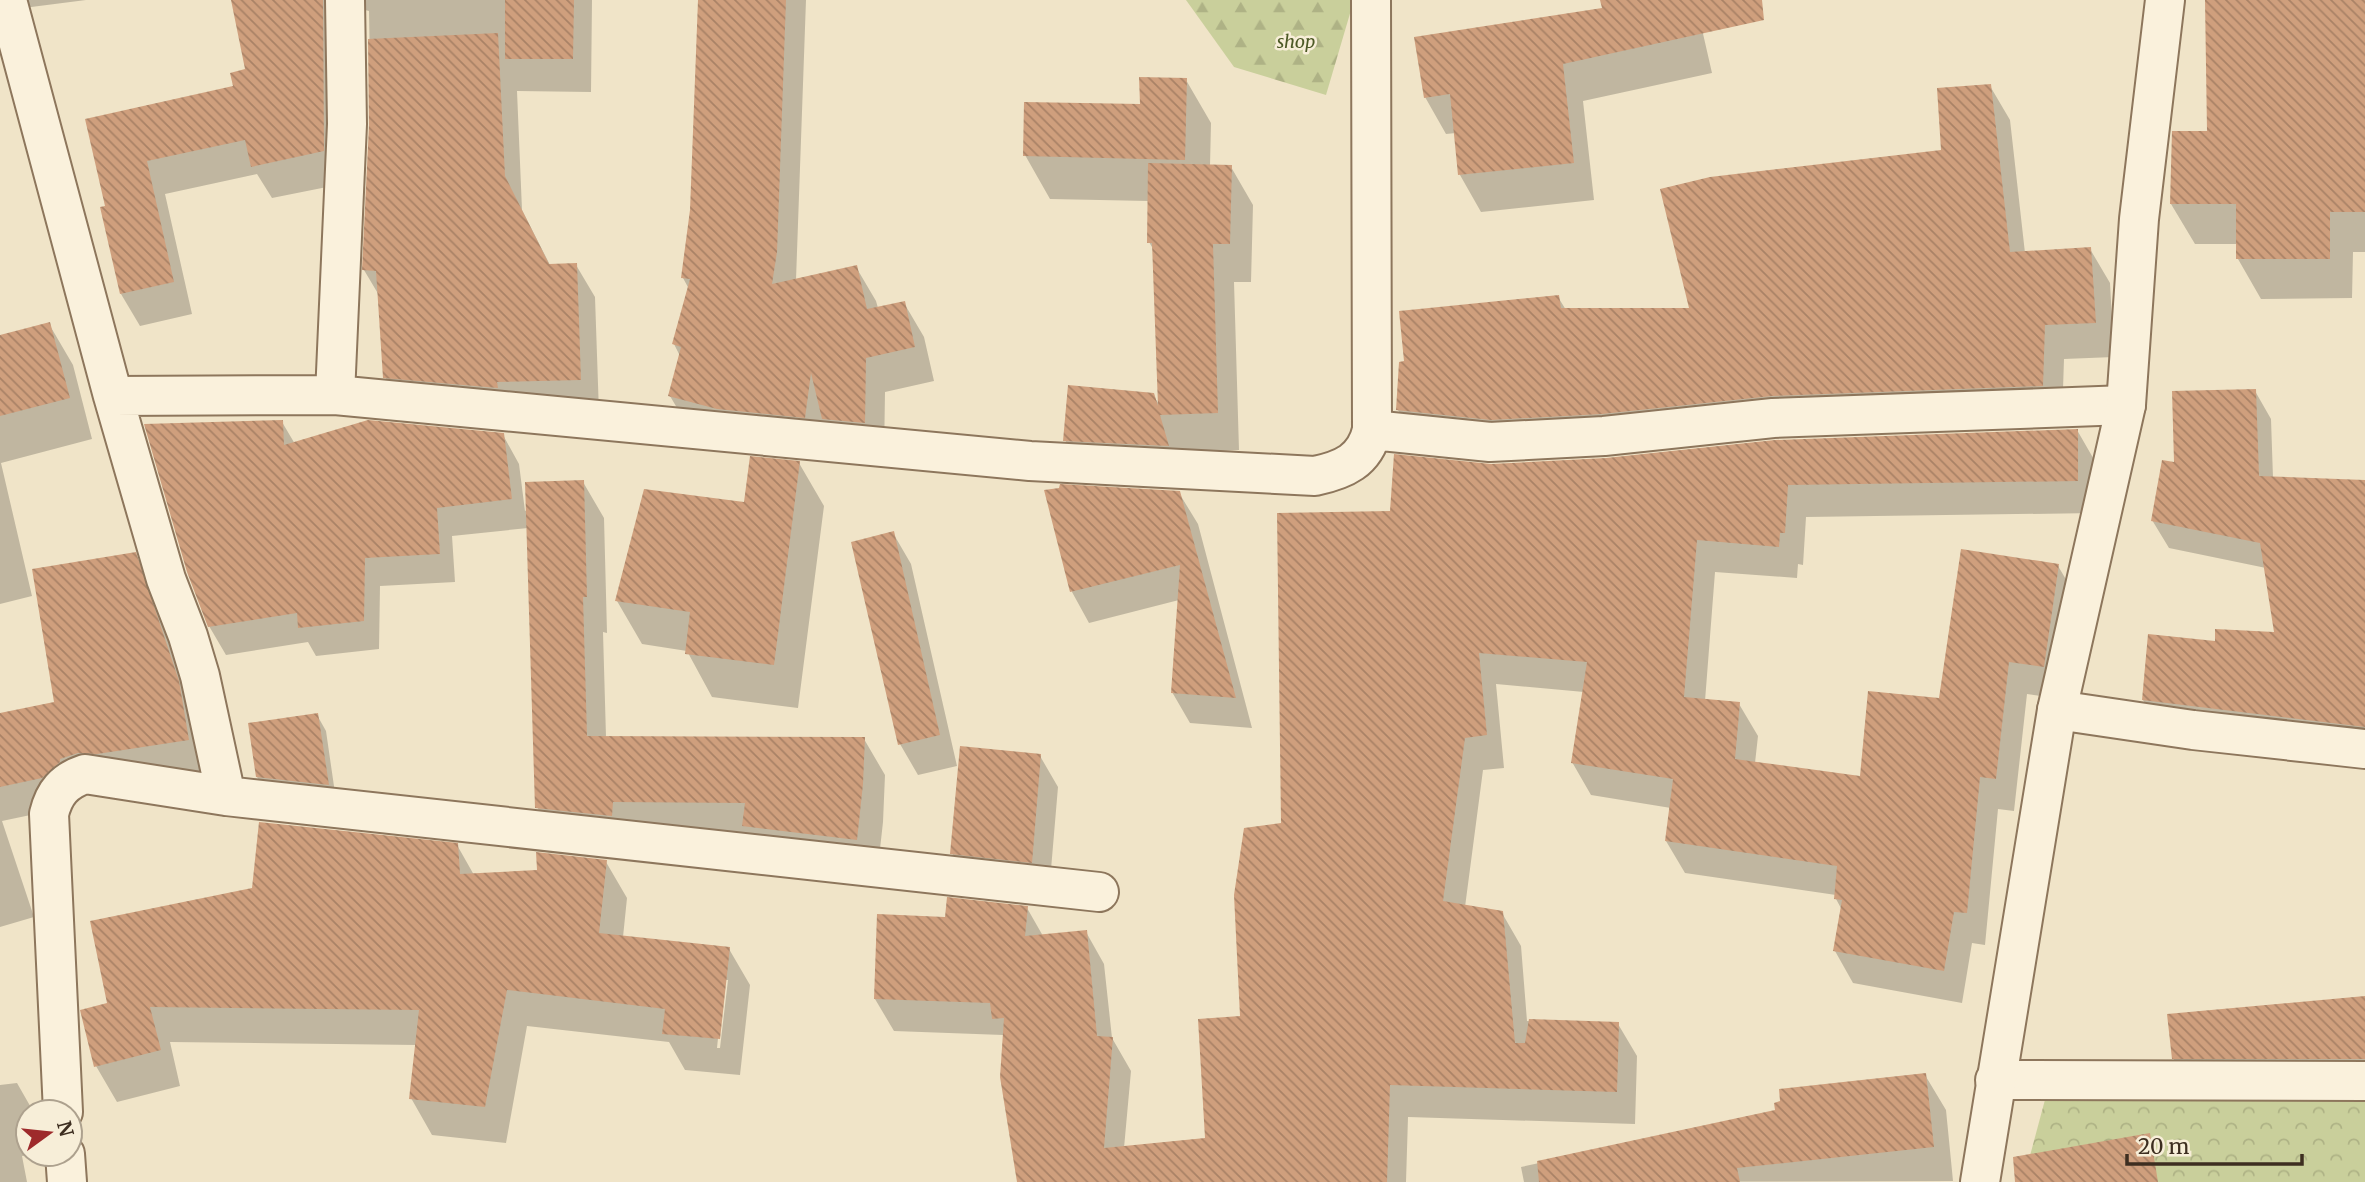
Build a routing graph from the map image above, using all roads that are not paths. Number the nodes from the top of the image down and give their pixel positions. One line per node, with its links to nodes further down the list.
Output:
1 (7, 0): 6 (street)
2 (345, 0): 5 (street)
3 (1371, 0): 8 (street)
4 (2165, 0): 7 (street)
5 (335, 395): 6 (street); 8 (street)
6 (113, 396): 11 (street)
7 (2126, 405): 8 (street); 9 (street)
8 (1372, 430)
9 (2057, 710): 10 (street); 13 (street)
10 (2365, 749)
11 (226, 796): 12 (street); 15 (street)
12 (1099, 892)
13 (1995, 1080): 14 (street); 16 (street)
14 (2365, 1081)
15 (62, 1098)
16 (1980, 1182)

